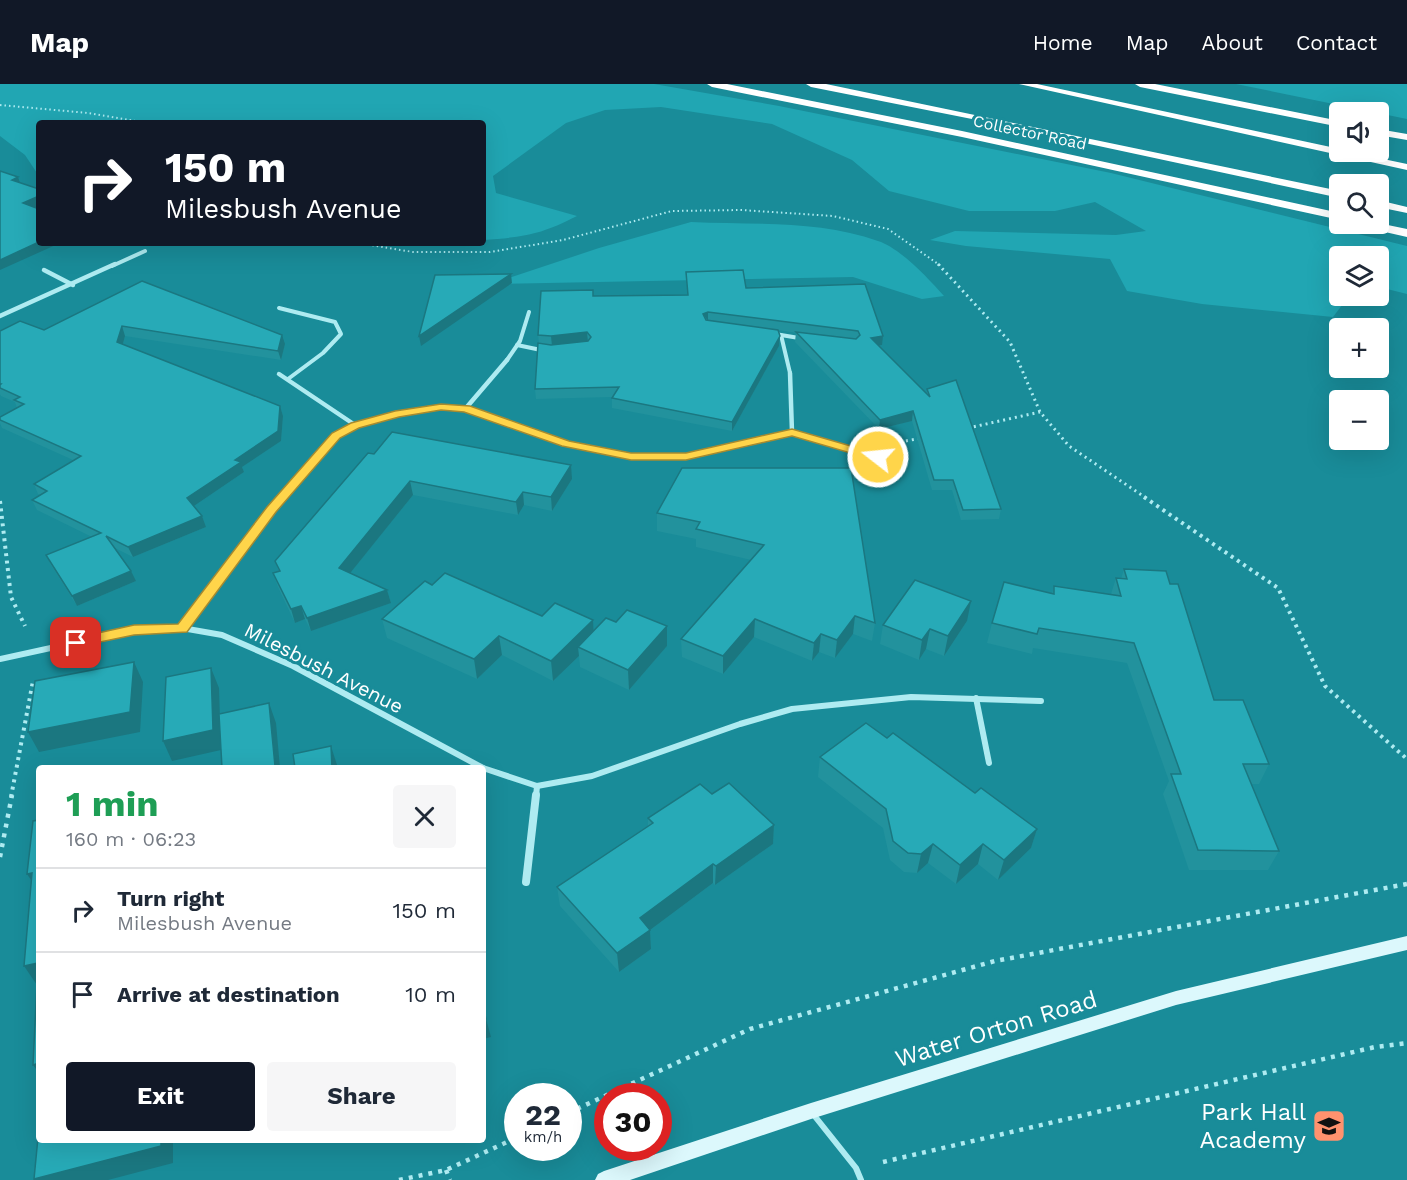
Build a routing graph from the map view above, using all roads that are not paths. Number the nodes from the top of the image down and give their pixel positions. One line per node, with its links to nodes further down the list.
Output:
1 (712, 84): 12 (highway, Collector Road)
2 (811, 84): 9 (highway, Collector Road)
3 (1024, 84): 8 (highway)
4 (1140, 84): 5 (highway)
5 (1329, 122)
6 (1389, 134): 7 (highway)
7 (1407, 137)
8 (1407, 166)
9 (1329, 193)
10 (1389, 206): 11 (highway)
11 (1407, 210)
12 (1329, 215)
13 (1389, 229): 14 (highway)
14 (1407, 233)
15 (145, 251): 17 (street)
16 (44, 270): 17 (street)
17 (73, 285): 20 (street)
18 (279, 308): 29 (lane)
19 (529, 312): 24 (lane)
20 (0, 316)
21 (770, 334): 22 (lane)
22 (781, 335): 23 (lane); 27 (lane)
23 (803, 338)
24 (518, 345): 25 (lane); 26 (lane)
25 (549, 350)
26 (507, 360): 30 (street)
27 (790, 373): 32 (street)
28 (279, 374): 29 (street)
29 (288, 379): 31 (street)
30 (466, 408): 31 (street); 32 (street)
31 (355, 425): 34 (street)
32 (792, 432): 33 (street)
33 (878, 457)
34 (182, 628): 35 (street, Milesbush Avenue); 39 (street, Milesbush Avenue)
35 (0, 659)
36 (976, 698): 37 (street, Milesbush Avenue); 38 (street); 41 (street, Milesbush Avenue)
37 (1041, 701)
38 (989, 763)
39 (477, 765)
40 (486, 769): 41 (street, Milesbush Avenue)
41 (537, 786): 42 (street)
42 (526, 882)
43 (1407, 943): 44 (main road, Water Orton Road)
44 (811, 1112): 45 (main road, Water Orton Road); 46 (lane)
45 (604, 1180)
46 (861, 1180)

